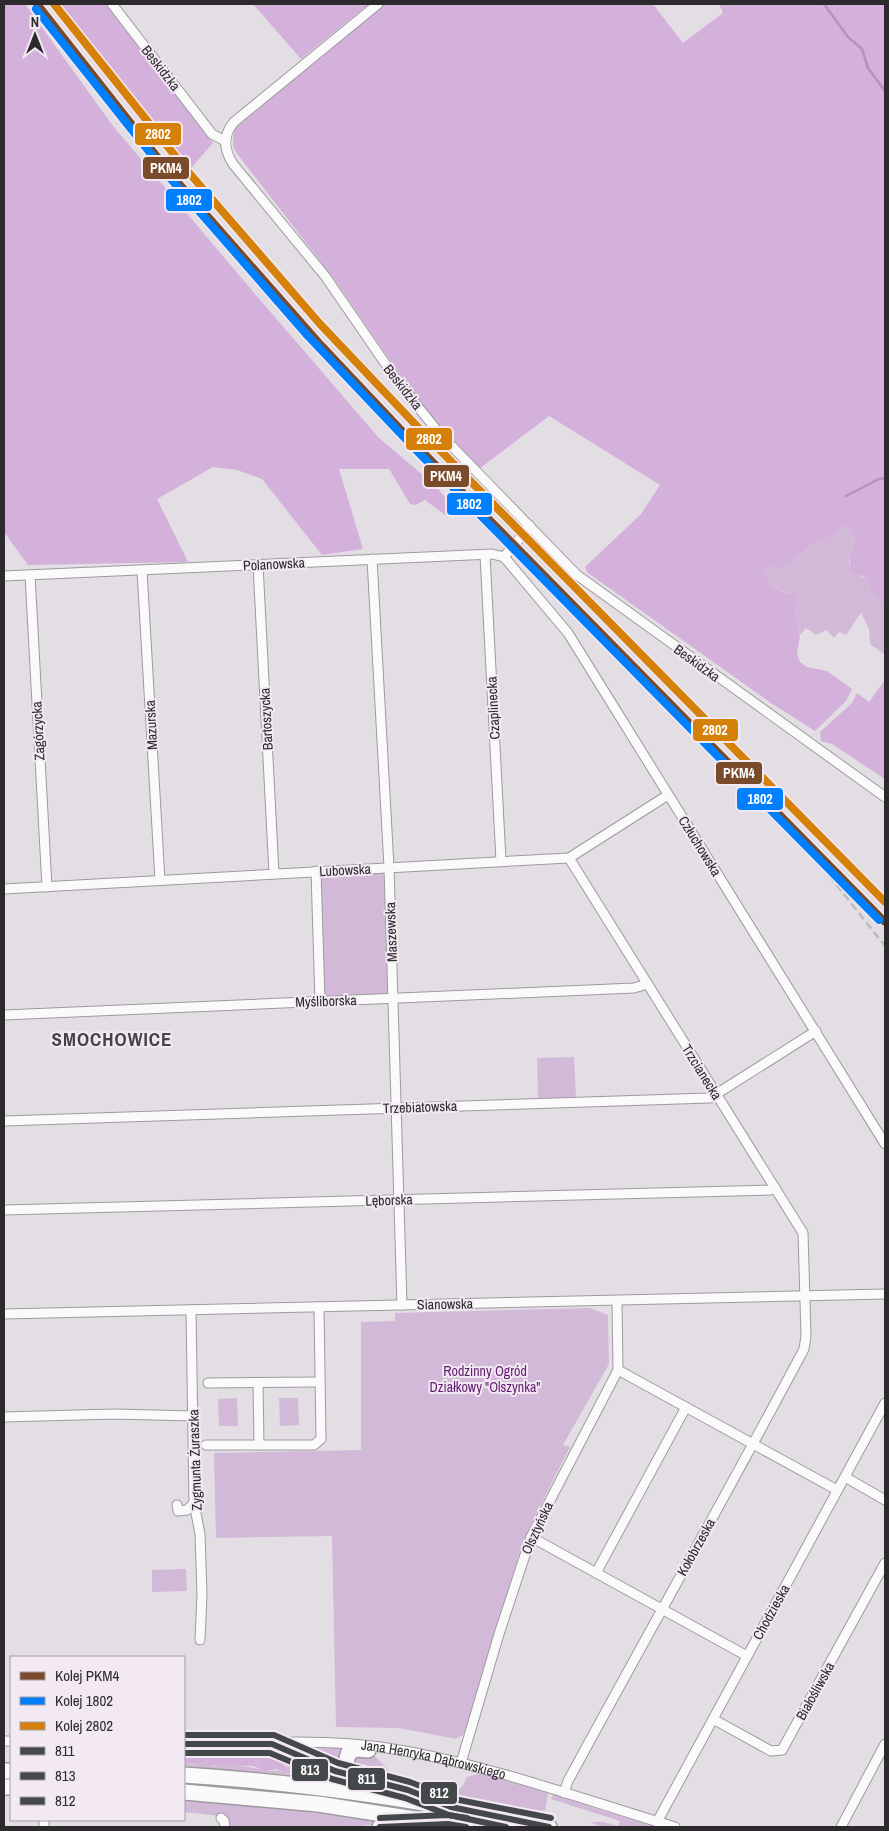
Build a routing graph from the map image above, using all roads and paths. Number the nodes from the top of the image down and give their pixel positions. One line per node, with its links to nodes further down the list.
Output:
1 (112, 4): 3 (street, Beskidzka)
2 (378, 4): 3 (street)
3 (225, 140): 4 (street, Beskidzka)
4 (530, 526): 6 (street); 13 (street, Beskidzka)
5 (485, 555): 6 (street, Polanowska); 7 (street, Polanowska); 15 (street, Czaplinecka)
6 (504, 557): 12 (street, Człuchowska)
7 (372, 560): 8 (street, Polanowska); 16 (street, Maszewska)
8 (258, 565): 9 (street, Polanowska); 18 (street, Bartoszycka)
9 (142, 571): 10 (street, Polanowska); 19 (street, Mazurska)
10 (30, 575): 11 (street, Polanowska); 20 (street, Zagórzycka)
11 (4, 576)
12 (668, 795): 14 (street); 26 (street, Człuchowska)
13 (885, 796)
14 (570, 858): 15 (street, Lubowska); 22 (street, Trzcianecka)
15 (501, 861): 16 (street, Lubowska)
16 (389, 867): 17 (street, Lubowska); 23 (street, Maszewska)
17 (316, 871): 18 (street, Lubowska); 24 (street)
18 (274, 874): 19 (street, Lubowska)
19 (160, 880): 20 (street, Lubowska)
20 (47, 887): 21 (street, Lubowska)
21 (4, 889)
22 (647, 984): 23 (street, Myśliborska); 27 (street, Trzcianecka)
23 (394, 998): 24 (street, Myśliborska); 28 (street, Maszewska)
24 (320, 1001): 25 (street, Myśliborska)
25 (4, 1015)
26 (816, 1031): 27 (street, Trzebiatowska); 30 (street, Człuchowska)
27 (716, 1094): 28 (street, Trzebiatowska); 31 (street, Trzcianecka)
28 (396, 1108): 29 (street, Trzebiatowska); 32 (street, Maszewska)
29 (4, 1121)
30 (885, 1144)
31 (775, 1188): 32 (street, Lęborska); 35 (street, Trzcianecka)
32 (399, 1200): 33 (street, Lęborska); 37 (street, Maszewska)
33 (4, 1210)
34 (885, 1294): 35 (street, Sianowska)
35 (805, 1295): 36 (street, Sianowska); 49 (street, Kołobrzeska)
36 (618, 1301): 37 (street, Sianowska); 41 (street, Olsztyńska)
37 (402, 1305): 38 (street, Sianowska)
38 (319, 1307): 39 (street, Sianowska); 42 (street)
39 (191, 1310): 40 (street, Sianowska); 48 (street, Zygmunta Żuraszka)
40 (4, 1314)
41 (618, 1370): 46 (street); 57 (street, Olsztyńska)
42 (320, 1382): 44 (street); 51 (street)
43 (208, 1383): 44 (street)
44 (258, 1383): 51 (street)
45 (885, 1403): 52 (street, Chodzieska)
46 (686, 1406): 49 (street); 59 (street)
47 (4, 1416): 48 (street)
48 (194, 1416): 55 (street, Zygmunta Żuraszka)
49 (754, 1444): 53 (street); 60 (street, Kołobrzeska)
50 (206, 1445): 51 (street)
51 (259, 1445)
52 (845, 1477): 53 (street, Chodzieska); 54 (street)
53 (837, 1490): 62 (street, Chodzieska)
54 (885, 1500)
55 (194, 1503): 56 (street); 61 (street, Zygmunta Żuraszka)
56 (177, 1505)
57 (531, 1537): 59 (street); 68 (street, Olsztyńska)
58 (885, 1563): 63 (street, Białośliwska)
59 (596, 1573): 60 (street)
60 (661, 1609): 62 (street); 72 (street, Kołobrzeska)
61 (200, 1640)
62 (747, 1656): 63 (street, Chodzieska)
63 (713, 1719): 75 (street, Chodzieska)
64 (185, 1744): 65 (street, Jana Henryka Dąbrowskiego)
65 (272, 1744): 68 (street, Jana Henryka Dąbrowskiego); 70 (main road)
66 (885, 1744): 82 (street)
67 (368, 1750): 70 (main road)
68 (461, 1763): 72 (street, Jana Henryka Dąbrowskiego)
69 (185, 1775): 73 (main road)
70 (352, 1775): 73 (main road)
71 (185, 1792): 76 (main road)
72 (564, 1793): 75 (street, Jana Henryka Dąbrowskiego)
73 (451, 1807): 80 (main road)
74 (221, 1818): 77 (street)
75 (657, 1822): 81 (street, Jana Henryka Dąbrowskiego)
76 (448, 1824): 78 (main road); 79 (main road)
77 (225, 1827)
78 (380, 1827)
79 (466, 1827)
80 (549, 1827)
81 (675, 1827)
82 (841, 1827)

